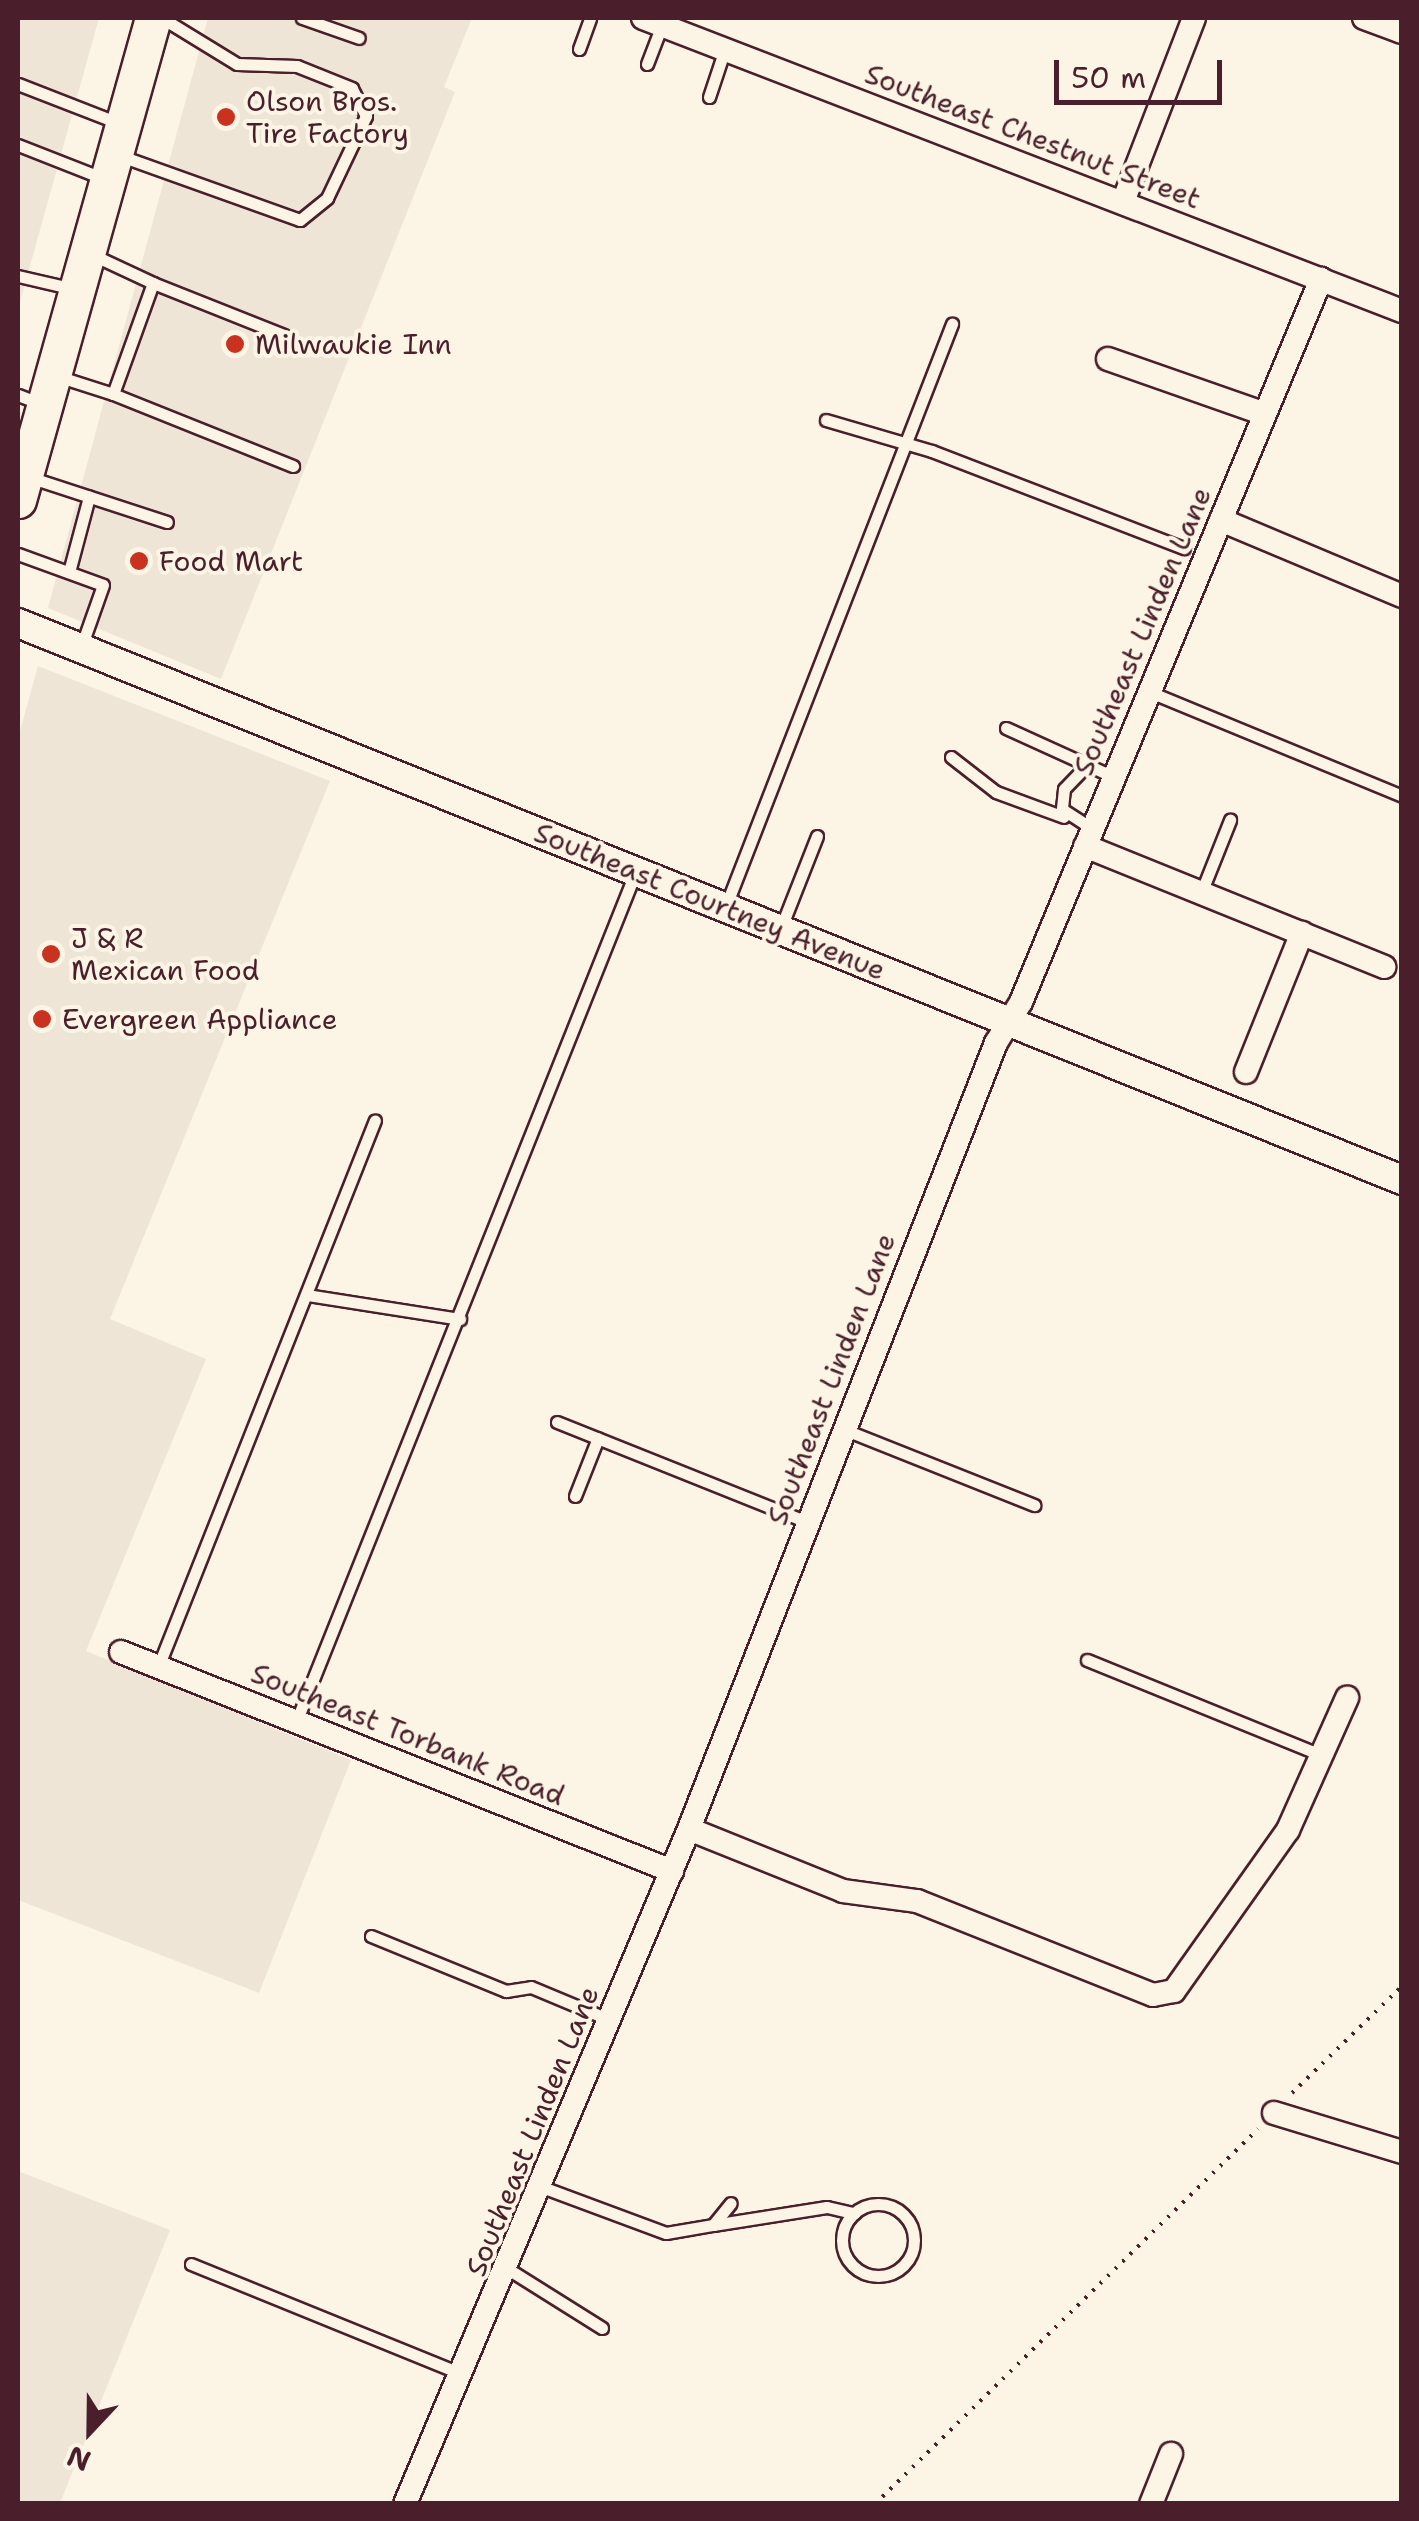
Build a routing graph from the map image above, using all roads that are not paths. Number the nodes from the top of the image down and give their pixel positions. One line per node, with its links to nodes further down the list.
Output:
1 (153, 18): 16 (main road)
2 (162, 18): 16 (lane)
3 (302, 18): 9 (lane)
4 (590, 18): 10 (lane)
5 (1194, 18): 17 (street)
6 (1364, 18): 8 (street)
7 (652, 21): 11 (street, Southeast Chestnut Street); 12 (lane)
8 (1402, 32)
9 (359, 38)
10 (578, 49)
11 (725, 49): 14 (lane); 17 (street, Southeast Chestnut Street)
12 (647, 64)
13 (18, 84): 16 (lane)
14 (709, 97)
15 (18, 145): 16 (lane)
16 (117, 154): 18 (main road)
17 (1123, 202): 20 (street, Southeast Chestnut Street)
18 (89, 253): 21 (lane); 22 (main road)
19 (18, 276): 22 (lane)
20 (1321, 279): 23 (street, Southeast Chestnut Street); 29 (street, Southeast Linden Lane)
21 (153, 283): 25 (lane); 28 (lane)
22 (78, 290): 27 (main road)
23 (1402, 311)
24 (952, 324): 31 (lane)
25 (284, 336)
26 (1108, 359): 29 (street)
27 (38, 392): 28 (lane); 33 (main road)
28 (114, 394): 32 (lane)
29 (1266, 414): 35 (street, Southeast Linden Lane)
30 (826, 420): 31 (lane)
31 (904, 449): 37 (lane); 55 (lane)
32 (293, 466)
33 (21, 488): 34 (lane)
34 (89, 497): 36 (lane); 39 (lane)
35 (1221, 520): 40 (street); 43 (street, Southeast Linden Lane)
36 (168, 522)
37 (1184, 548)
38 (18, 554): 39 (lane)
39 (69, 572): 42 (lane)
40 (1402, 596)
41 (18, 623): 42 (street, Southeast Courtney Avenue)
42 (80, 647): 53 (street, Southeast Courtney Avenue)
43 (1150, 692): 47 (street, Southeast Linden Lane); 48 (lane)
44 (1006, 728): 46 (lane)
45 (952, 757): 49 (lane)
46 (1088, 765): 47 (lane); 49 (lane)
47 (1114, 777): 52 (street, Southeast Linden Lane)
48 (1402, 796)
49 (1064, 818): 52 (lane)
50 (1230, 820): 54 (lane)
51 (817, 836): 56 (lane)
52 (1089, 838): 54 (street); 59 (street, Southeast Linden Lane)
53 (636, 871): 55 (street, Southeast Courtney Avenue); 64 (lane)
54 (1201, 893): 57 (street)
55 (726, 908): 56 (street, Southeast Courtney Avenue)
56 (780, 930): 59 (street, Southeast Courtney Avenue)
57 (1302, 933): 58 (street); 60 (street)
58 (1385, 967)
59 (1009, 1022): 62 (street, Southeast Courtney Avenue); 66 (street, Southeast Linden Lane)
60 (1246, 1072)
61 (375, 1120): 63 (lane)
62 (1402, 1180)
63 (307, 1296): 64 (lane); 73 (lane)
64 (460, 1319): 75 (lane)
65 (557, 1422): 67 (lane)
66 (843, 1429): 69 (lane); 70 (street, Southeast Linden Lane)
67 (598, 1438): 68 (lane); 70 (lane)
68 (574, 1496)
69 (1034, 1504)
70 (807, 1522): 77 (street, Southeast Linden Lane)
71 (122, 1652): 73 (street, Southeast Torbank Road)
72 (1087, 1660): 76 (lane)
73 (158, 1667): 75 (street, Southeast Torbank Road)
74 (1347, 1698): 76 (street)
75 (296, 1722): 78 (street, Southeast Torbank Road)
76 (1323, 1756): 77 (street)
77 (689, 1829): 78 (street, Southeast Linden Lane)
78 (672, 1871): 80 (street, Southeast Linden Lane)
79 (371, 1936): 80 (lane)
80 (610, 2020): 83 (street, Southeast Linden Lane)
81 (1274, 2112): 82 (street)
82 (1402, 2152)
83 (542, 2188): 86 (lane); 88 (street, Southeast Linden Lane)
84 (731, 2203): 86 (lane)
85 (854, 2214): 85 (lane); 86 (lane)
86 (713, 2226)
87 (191, 2264): 90 (lane)
88 (508, 2269): 89 (lane); 90 (street, Southeast Linden Lane)
89 (602, 2328)
90 (462, 2374): 92 (street, Southeast Linden Lane)
91 (1171, 2454): 93 (street)
92 (405, 2504)
93 (1151, 2504)

